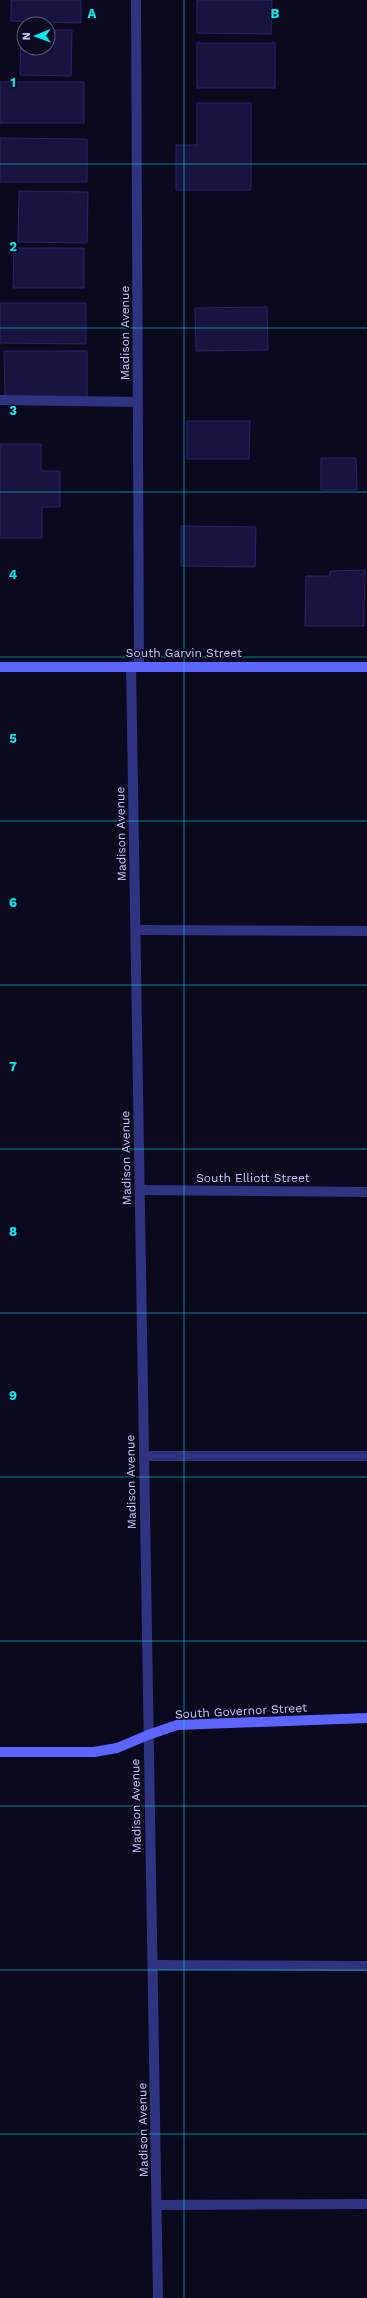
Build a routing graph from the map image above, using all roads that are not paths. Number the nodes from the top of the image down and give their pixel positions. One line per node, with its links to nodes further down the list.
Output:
1 (136, 0): 3 (street, Madison Avenue)
2 (0, 400): 3 (street)
3 (138, 402): 4 (street, Madison Avenue)
4 (135, 666): 5 (street, South Garvin Street); 6 (street, South Garvin Street); 7 (street, Madison Avenue)
5 (0, 667)
6 (367, 667)
7 (136, 930): 8 (street); 9 (street, Madison Avenue)
8 (367, 931)
9 (140, 1190): 10 (street, South Elliott Street); 11 (street, Madison Avenue)
10 (367, 1192)
11 (144, 1456): 12 (street); 14 (street, Madison Avenue)
12 (367, 1456)
13 (367, 1718): 14 (street, South Governor Street)
14 (148, 1735): 15 (street, South Governor Street); 16 (street, Madison Avenue)
15 (0, 1752)
16 (153, 1965): 17 (street); 19 (street, Madison Avenue)
17 (367, 1966)
18 (367, 2204): 19 (street)
19 (157, 2205): 20 (street, Madison Avenue)
20 (158, 2298)

